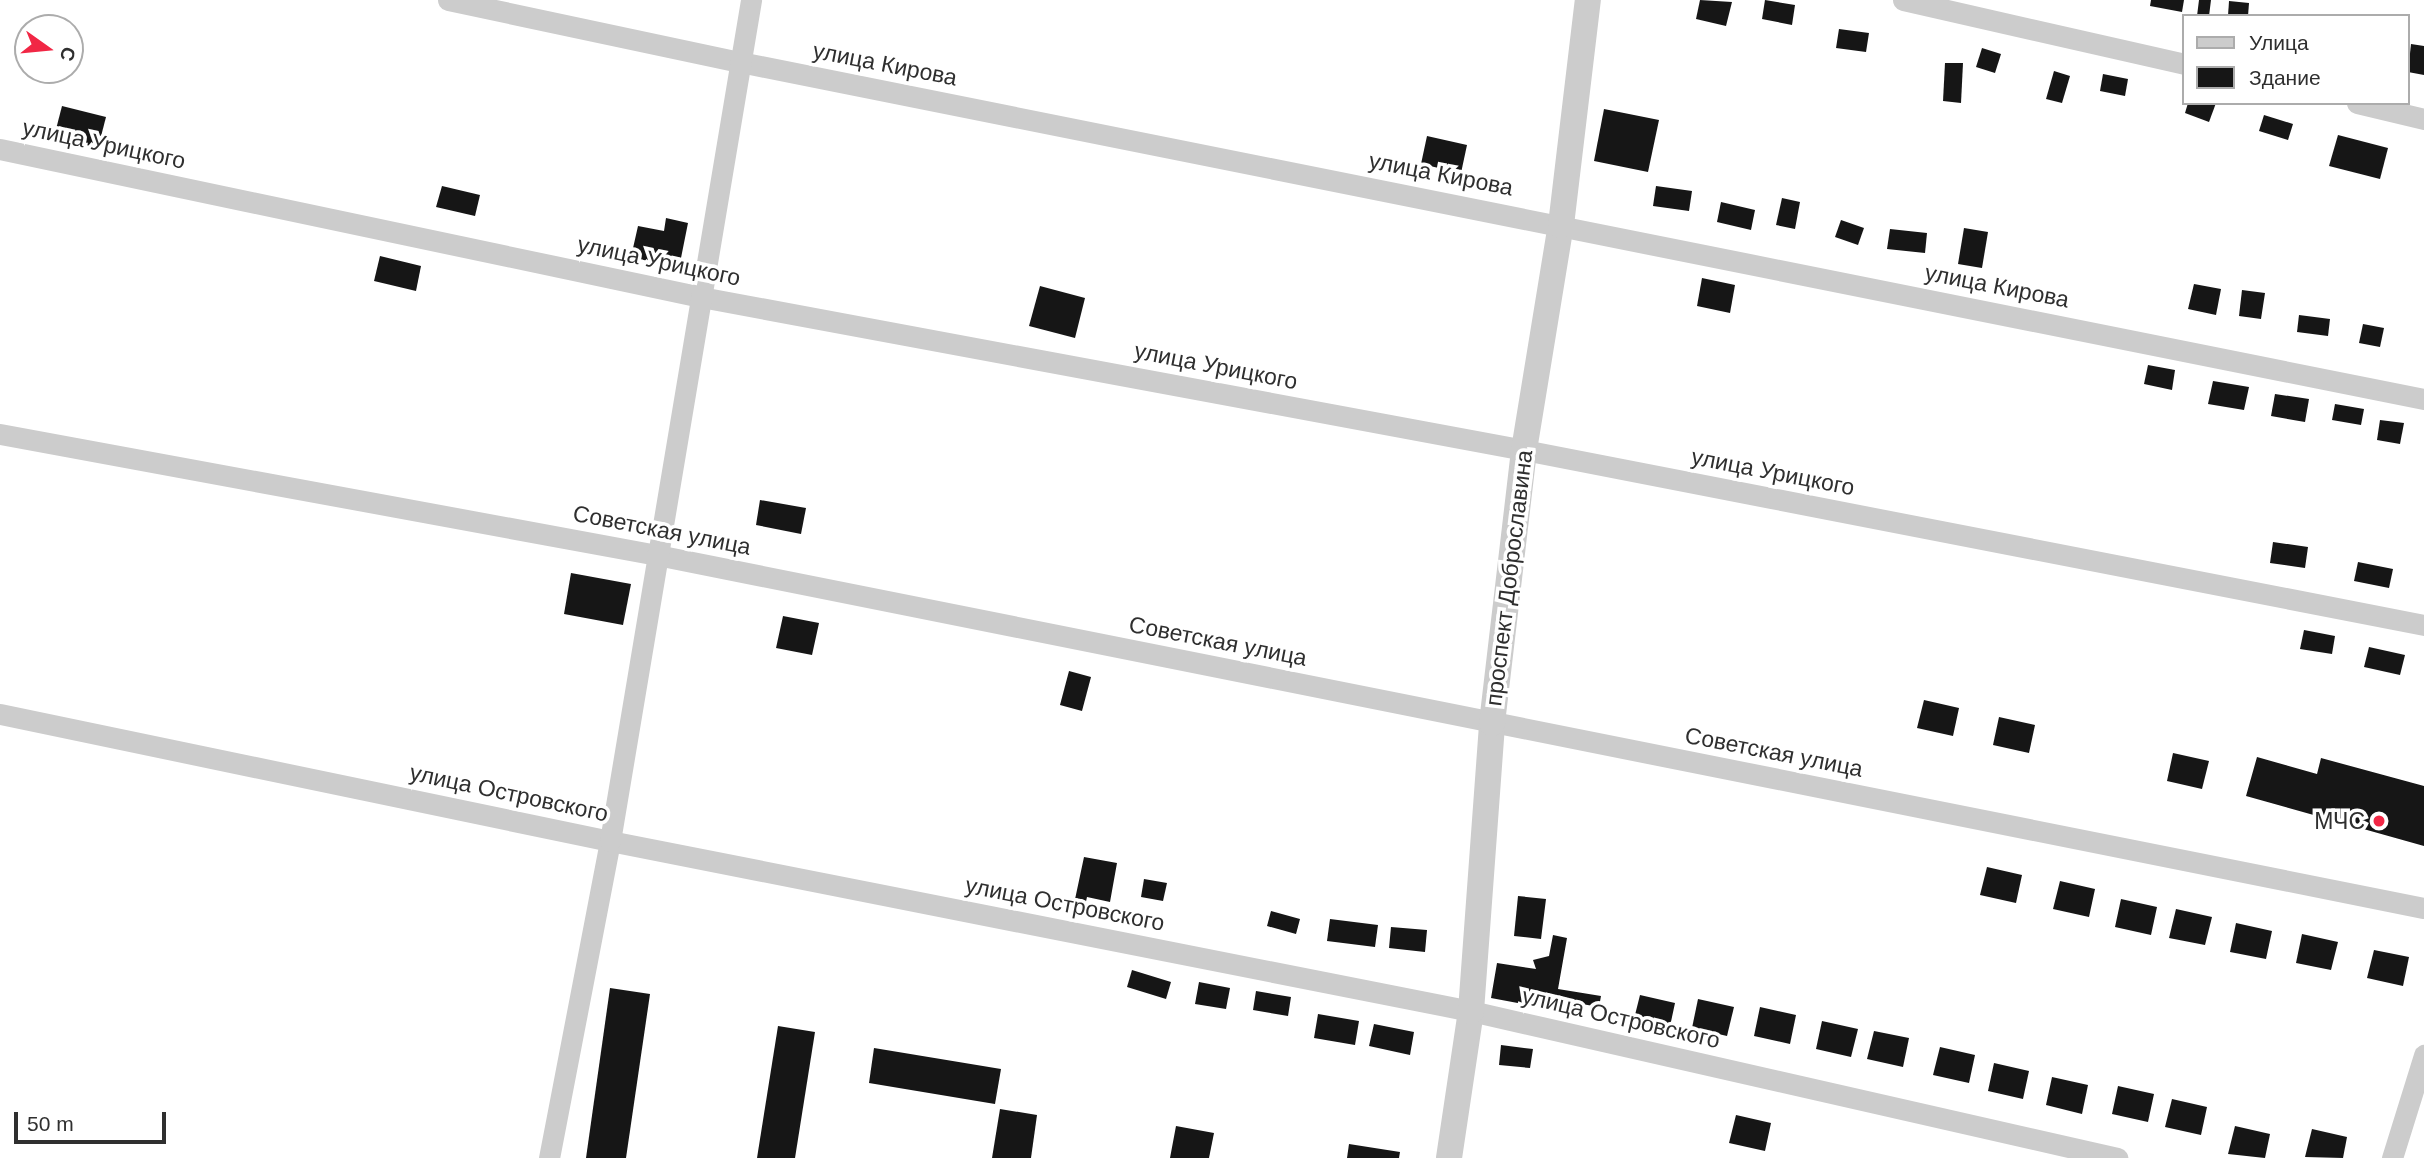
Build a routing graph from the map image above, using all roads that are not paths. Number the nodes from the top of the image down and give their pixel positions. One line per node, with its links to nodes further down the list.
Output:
1 (449, 0): 5 (street, улица Кирова)
2 (751, 0): 5 (street)
3 (1588, 0): 10 (street, проспект Доброславина)
4 (1903, 0): 6 (street)
5 (740, 62): 10 (street, улица Кирова); 11 (street)
6 (2182, 64)
7 (2365, 105): 8 (street)
8 (2424, 119)
9 (0, 149): 11 (street, улица Урицкого)
10 (1561, 225): 12 (street, улица Кирова); 14 (street, проспект Доброславина)
11 (701, 297): 14 (street, улица Урицкого); 15 (street)
12 (2424, 399)
13 (0, 434): 15 (street, Советская улица)
14 (1524, 450): 16 (street, улица Урицкого); 18 (street, проспект Доброславина)
15 (657, 555): 18 (street, Советская улица); 19 (street)
16 (2424, 625)
17 (0, 713): 19 (street, улица Островского)
18 (1492, 723): 20 (street, Советская улица); 21 (street, проспект Доброславина)
19 (610, 841): 21 (street, улица Островского); 23 (street)
20 (2424, 908)
21 (1471, 1011): 24 (street, проспект Доброславина); 25 (street, улица Островского)
22 (2424, 1055): 26 (street)
23 (549, 1158)
24 (1449, 1158)
25 (2117, 1158)
26 (2392, 1158)

